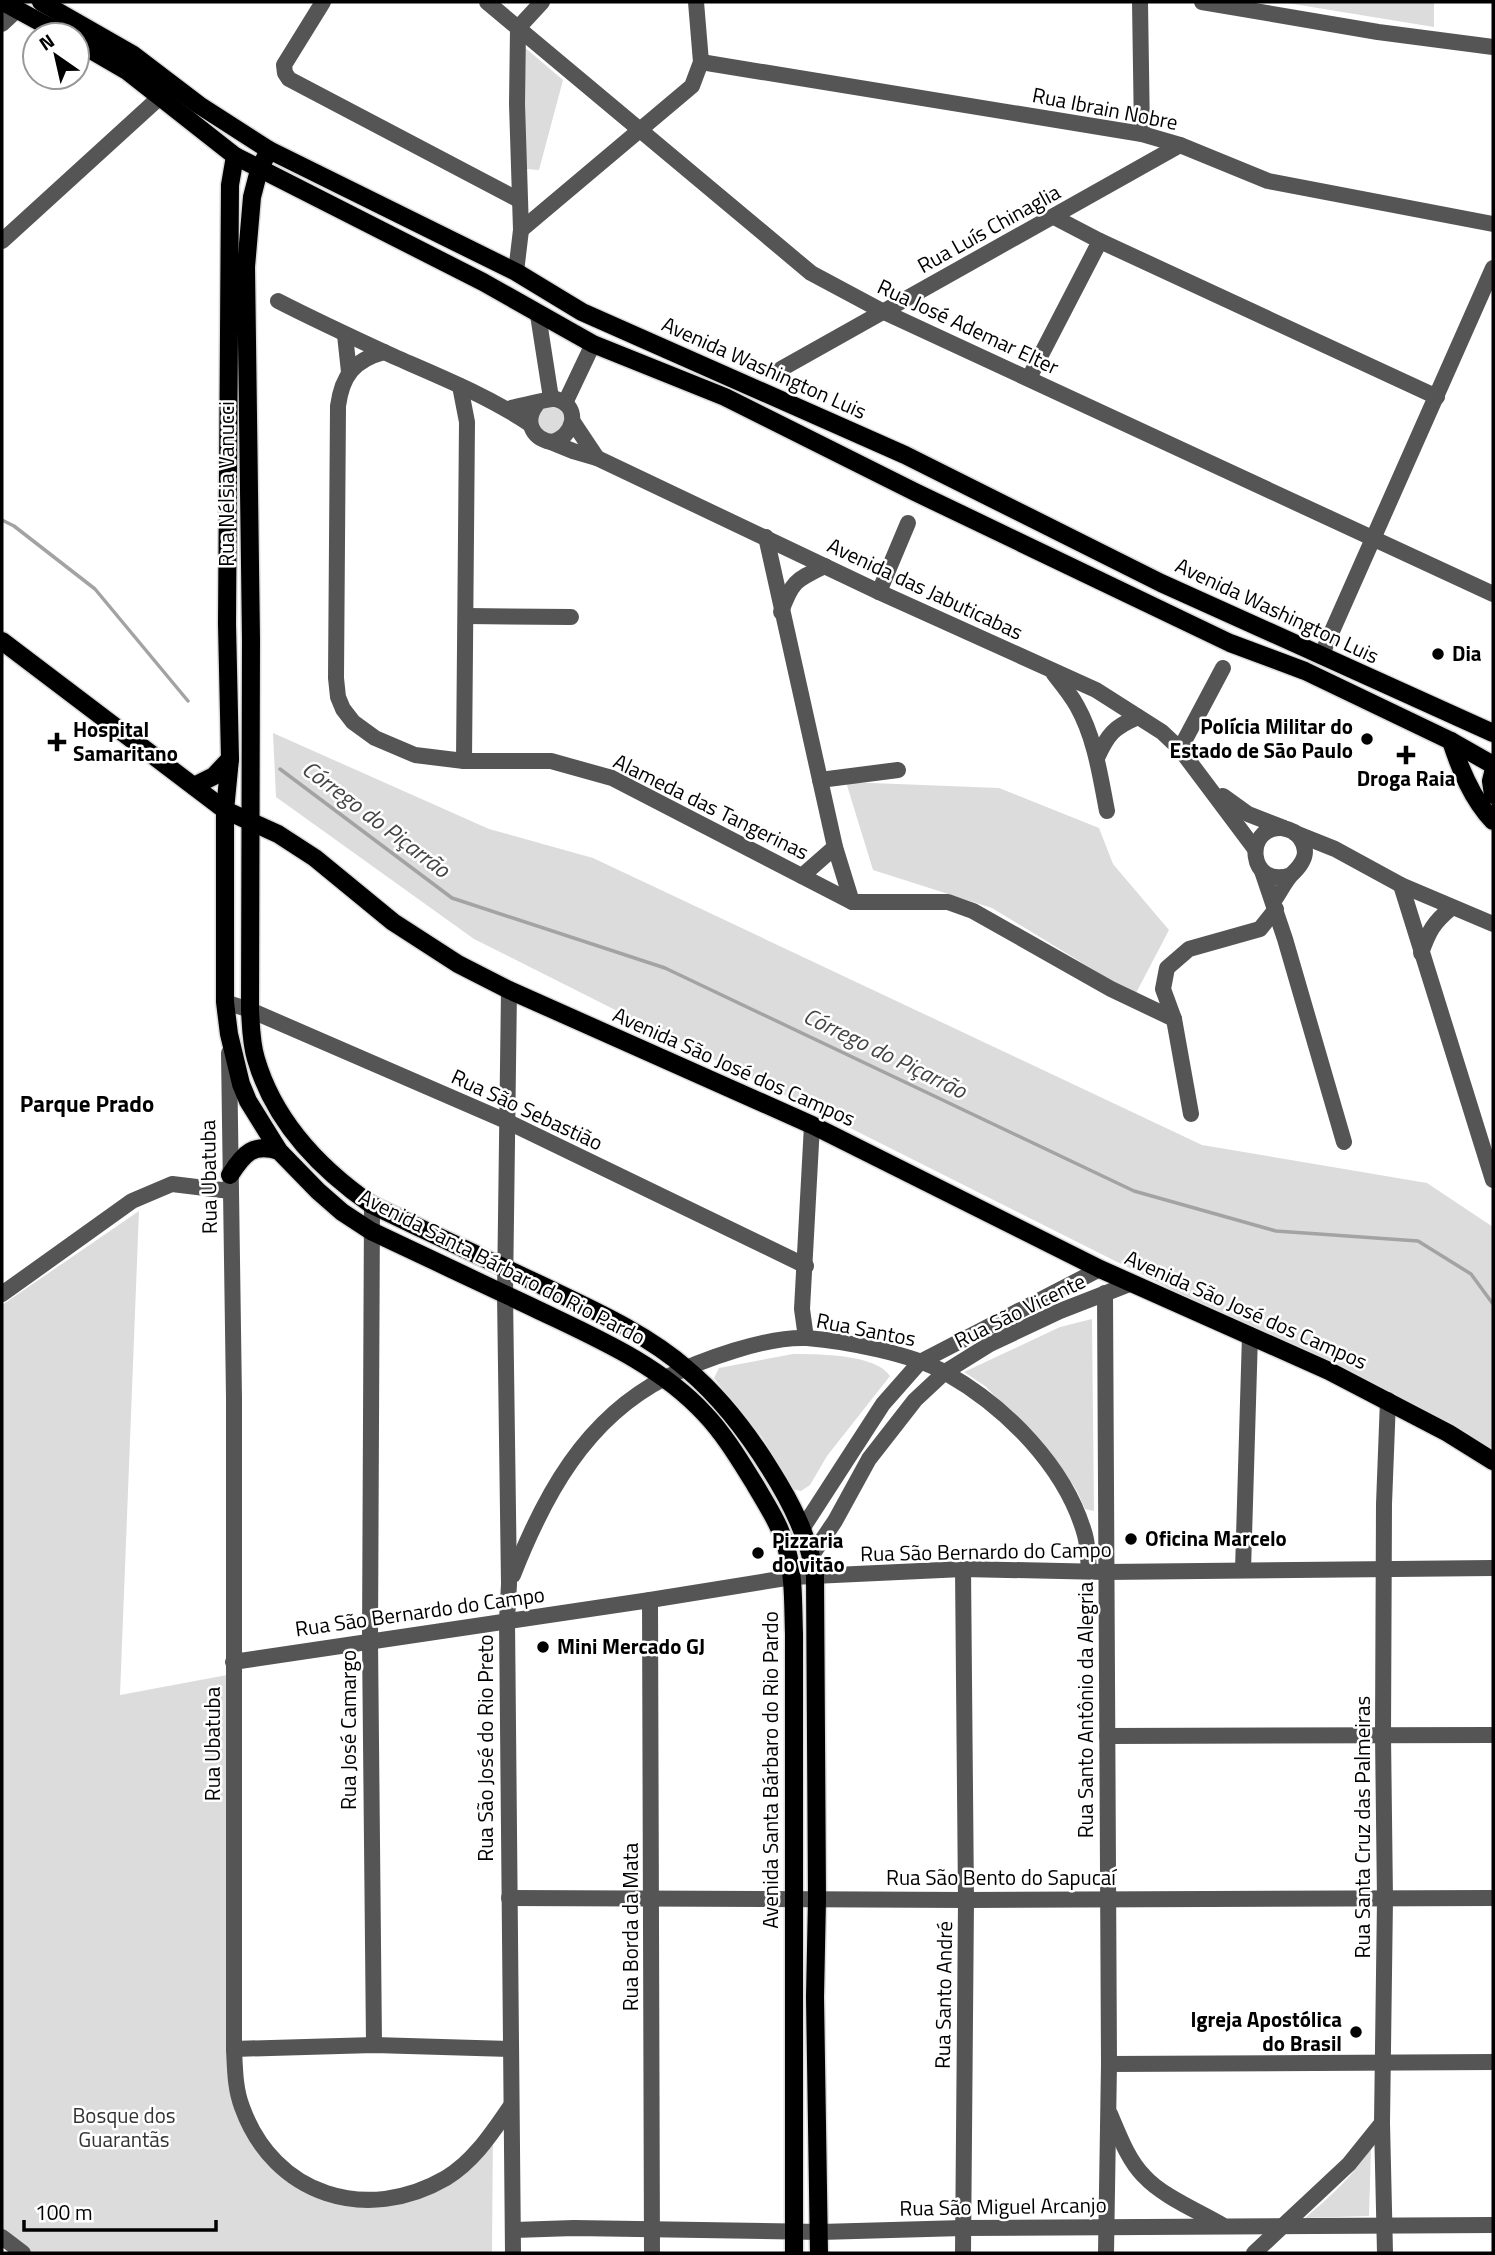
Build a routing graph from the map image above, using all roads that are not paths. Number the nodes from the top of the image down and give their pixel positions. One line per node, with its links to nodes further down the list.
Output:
1 (41, 2): 20 (main road, Avenida Washington Luis)
2 (323, 2): 24 (street)
3 (487, 2): 12 (street, Rua José Ademar Elter)
4 (542, 2): 12 (street)
5 (696, 2): 15 (street)
6 (1140, 2): 18 (street)
7 (1202, 2): 9 (street)
8 (10, 6): 10 (main road); 11 (street)
9 (1277, 8): 13 (street)
10 (38, 21)
11 (2, 24)
12 (518, 28): 17 (street, Rua José Ademar Elter); 24 (street)
13 (1493, 47)
14 (91, 50): 16 (main road, Avenida Washington Luis)
15 (701, 62): 17 (street); 18 (street, Rua Ibrain Nobre)
16 (160, 97): 21 (main road, Avenida Washington Luis); 29 (street)
17 (640, 130): 28 (street); 36 (street, Rua José Ademar Elter)
18 (1142, 134): 19 (street, Rua Ibrain Nobre)
19 (1180, 145): 26 (street, Rua Luís Chinaglia); 27 (street, Rua Ibrain Nobre)
20 (269, 150): 22 (main road, Rua Nélsia Vanucci); 31 (main road, Avenida Washington Luis)
21 (235, 156): 22 (main road, Avenida Washington Luis); 71 (main road, Rua Nélsia Vanucci)
22 (259, 170): 23 (main road, Avenida Washington Luis); 25 (main road, Rua Nélsia Vanucci)
23 (286, 184): 25 (main road); 34 (main road, Avenida Washington Luis)
24 (519, 200): 28 (street)
25 (250, 217): 84 (main road, Rua Nélsia Vanucci)
26 (1054, 217): 30 (street); 36 (street, Rua Luís Chinaglia)
27 (1493, 224)
28 (521, 230): 33 (street)
29 (2, 241)
30 (1100, 241): 44 (street); 46 (street)
31 (496, 263): 33 (main road, Avenida Washington Luis); 34 (main road)
32 (1493, 268): 46 (street)
33 (516, 272): 37 (main road, Avenida Washington Luis)
34 (483, 282): 38 (main road, Avenida Washington Luis)
35 (278, 301): 39 (street)
36 (882, 311): 42 (street, Rua Luís Chinaglia); 44 (street, Rua José Ademar Elter)
37 (582, 312): 40 (main road); 64 (main road, Avenida Washington Luis)
38 (538, 315): 40 (main road, Avenida Washington Luis); 47 (street)
39 (345, 335): 41 (street); 43 (street, Alameda das Tangerinas)
40 (593, 344): 47 (street); 69 (main road, Avenida Washington Luis)
41 (384, 352): 43 (street); 45 (street)
42 (781, 369)
43 (349, 372): 73 (street, Alameda das Tangerinas)
44 (1029, 378): 56 (street, Rua José Ademar Elter)
45 (460, 386): 48 (street); 49 (street)
46 (1437, 397): 56 (street)
47 (551, 402): 48 (street); 50 (street); 51 (street)
48 (501, 406): 49 (street); 51 (street)
49 (467, 422): 61 (street)
50 (573, 422): 52 (street); 53 (street)
51 (530, 424): 52 (street)
52 (551, 442): 53 (street, Avenida das Jabuticabas)
53 (597, 458): 55 (street, Avenida das Jabuticabas)
54 (908, 523): 58 (street)
55 (766, 537): 57 (street, Avenida das Jabuticabas); 60 (street)
56 (1372, 539): 59 (street, Rua José Ademar Elter); 64 (street)
57 (825, 566): 58 (street, Avenida das Jabuticabas); 60 (street)
58 (879, 592): 66 (street, Avenida das Jabuticabas)
59 (1493, 594)
60 (781, 612): 77 (street)
61 (466, 617): 62 (street); 73 (street)
62 (571, 617)
63 (2, 641): 78 (main road, Avenida São José dos Campos)
64 (1321, 656): 68 (main road, Avenida Washington Luis)
65 (1223, 668): 70 (street)
66 (1053, 672): 67 (street, Avenida das Jabuticabas); 72 (street)
67 (1138, 717): 70 (street, Avenida das Jabuticabas); 72 (street)
68 (1493, 733)
69 (1451, 741): 74 (main road, Avenida Washington Luis); 83 (main road)
70 (1181, 749): 79 (street, Avenida das Jabuticabas)
71 (230, 758): 78 (main road); 81 (main road, Rua Nélsia Vanucci)
72 (1097, 758): 82 (street)
73 (464, 761): 92 (street, Alameda das Tangerinas)
74 (1493, 765)
75 (898, 770): 77 (street)
76 (1493, 773): 80 (main road)
77 (820, 780): 86 (street)
78 (194, 786): 81 (main road, Avenida São José dos Campos)
79 (1213, 789): 85 (street); 87 (street)
80 (1493, 795)
81 (225, 810): 84 (main road, Avenida São José dos Campos); 102 (main road, Avenida Santa Bárbaro do Rio Pardo)
82 (1107, 811)
83 (1493, 821)
84 (251, 822): 101 (main road, Avenida São José dos Campos); 103 (main road, Avenida Santa Bárbaro do Rio Pardo)
85 (1289, 830): 87 (street); 88 (street); 89 (street)
86 (835, 847): 92 (street); 94 (street)
87 (1255, 849): 90 (street)
88 (1335, 849): 89 (street); 93 (street)
89 (1303, 861): 91 (street)
90 (1262, 871): 91 (street); 95 (street)
91 (1291, 875): 95 (street)
92 (802, 876): 94 (street, Alameda das Tangerinas)
93 (1401, 886): 96 (street); 100 (street)
94 (852, 902): 104 (street, Alameda das Tangerinas)
95 (1274, 906): 98 (street); 99 (street)
96 (1451, 908): 97 (street); 100 (street)
97 (1493, 924)
98 (1260, 929): 99 (street); 104 (street)
99 (1285, 939): 109 (street)
100 (1421, 953): 111 (street)
101 (509, 990): 107 (street, Rua São José do Rio Preto); 108 (main road, Avenida São José dos Campos)
102 (225, 1002): 103 (street, Rua São Sebastião); 105 (main road, Avenida Santa Bárbaro do Rio Pardo)
103 (250, 1010): 107 (street, Rua São Sebastião); 113 (main road, Avenida Santa Bárbaro do Rio Pardo)
104 (1174, 1019): 106 (street)
105 (229, 1034): 110 (main road, Avenida Santa Bárbaro do Rio Pardo); 112 (street, Rua Ubatuba)
106 (1191, 1114)
107 (506, 1121): 115 (street, Rua São Sebastião); 116 (street, Rua São José do Rio Preto)
108 (812, 1125): 115 (street); 117 (main road, Avenida São José dos Campos)
109 (1344, 1142)
110 (279, 1151): 112 (main road); 114 (main road, Avenida Santa Bárbaro do Rio Pardo)
111 (1493, 1180)
112 (230, 1183): 120 (street); 144 (street, Rua Ubatuba)
113 (372, 1205): 114 (street, Rua José Camargo); 116 (main road, Avenida Santa Bárbaro do Rio Pardo)
114 (371, 1231): 121 (main road, Avenida Santa Bárbaro do Rio Pardo); 143 (street, Rua José Camargo)
115 (806, 1266): 123 (street)
116 (507, 1269): 121 (street, Rua São José do Rio Preto); 125 (main road, Avenida Santa Bárbaro do Rio Pardo)
117 (1100, 1269): 118 (main road, Avenida São José dos Campos); 124 (street, Rua São Vicente)
118 (1132, 1283): 119 (street, Rua São Vicente); 122 (main road, Avenida São José dos Campos)
119 (1105, 1293): 126 (street, Rua São Vicente); 137 (street, Rua Santo Antônio da Alegria)
120 (2, 1294)
121 (505, 1294): 127 (main road, Avenida Santa Bárbaro do Rio Pardo); 140 (street, Rua São José do Rio Preto)
122 (1250, 1335): 128 (main road, Avenida São José dos Campos); 134 (street)
123 (806, 1338): 124 (street, Rua Santos); 125 (street, Rua Santos)
124 (920, 1362): 126 (street, Rua Santos); 130 (street, Rua São Vicente)
125 (687, 1369): 127 (street, Rua Santos); 130 (main road, Avenida Santa Bárbaro do Rio Pardo)
126 (945, 1373): 131 (street, Rua São Vicente); 136 (street, Rua Santos)
127 (664, 1379): 139 (main road, Avenida Santa Bárbaro do Rio Pardo); 140 (street, Rua Santos)
128 (1388, 1401): 129 (main road, Avenida São José dos Campos); 135 (street, Rua Santa Cruz das Palmeiras)
129 (1493, 1461)
130 (802, 1529): 131 (main road, Avenida Santa Bárbaro do Rio Pardo)
131 (812, 1555): 138 (main road, Avenida Santa Bárbaro do Rio Pardo)
132 (1493, 1568): 135 (street, Rua São Bernardo do Campo)
133 (963, 1569): 136 (street, Rua São Bernardo do Campo); 138 (street, Rua São Bernardo do Campo); 155 (street, Rua Santo André)
134 (1243, 1570): 135 (street, Rua São Bernardo do Campo); 137 (street, Rua São Bernardo do Campo)
135 (1385, 1571): 147 (street, Rua Santa Cruz das Palmeiras)
136 (1089, 1572): 137 (street, Rua São Bernardo do Campo)
137 (1106, 1572): 146 (street, Rua Santo Antônio da Alegria)
138 (815, 1576): 139 (street, Rua São Bernardo do Campo); 153 (main road, Avenida Santa Bárbaro do Rio Pardo)
139 (792, 1577): 141 (street, Rua São Bernardo do Campo); 152 (main road, Avenida Santa Bárbaro do Rio Pardo)
140 (509, 1584): 142 (street, Rua São José do Rio Preto)
141 (650, 1600): 142 (street, Rua São Bernardo do Campo); 149 (street, Rua Borda da Mata)
142 (506, 1620): 143 (street, Rua São Bernardo do Campo); 148 (street, Rua São José do Rio Preto)
143 (370, 1640): 144 (street, Rua São Bernardo do Campo); 156 (street, Rua José Camargo)
144 (233, 1661): 157 (street, Rua Ubatuba)
145 (1493, 1735): 147 (street)
146 (1107, 1736): 147 (street); 150 (street, Rua Santo Antônio da Alegria)
147 (1383, 1736): 154 (street, Rua Santa Cruz das Palmeiras)
148 (509, 1898): 149 (street, Rua São Bento do Sapucaí); 158 (street, Rua São José do Rio Preto)
149 (653, 1898): 152 (street, Rua São Bento do Sapucaí); 172 (street, Rua Borda da Mata)
150 (1109, 1898): 154 (street, Rua São Bento do Sapucaí); 155 (street, Rua São Bento do Sapucaí); 161 (street, Rua Santo Antônio da Alegria)
151 (1493, 1898): 154 (street, Rua São Bento do Sapucaí)
152 (794, 1899): 153 (street, Rua São Bento do Sapucaí); 173 (main road, Avenida Santa Bárbaro do Rio Pardo)
153 (817, 1899): 155 (street, Rua São Bento do Sapucaí); 174 (main road, Avenida Santa Bárbaro do Rio Pardo)
154 (1385, 1899): 159 (street, Rua Santa Cruz das Palmeiras)
155 (966, 1900): 170 (street, Rua Santo André)
156 (374, 2045): 157 (street); 158 (street)
157 (234, 2049): 162 (street, Rua Ubatuba)
158 (510, 2049): 162 (street, Rua São José do Rio Preto)
159 (1383, 2061): 160 (street); 161 (street); 164 (street, Rua Santa Cruz das Palmeiras)
160 (1493, 2062)
161 (1109, 2064): 163 (street, Rua Santo Antônio da Alegria)
162 (510, 2107): 171 (street, Rua São José do Rio Preto)
163 (1108, 2111): 167 (street); 169 (street, Rua Santo Antônio da Alegria)
164 (1382, 2123): 165 (street, Rua Santa Cruz das Palmeiras); 168 (street)
165 (1385, 2225): 166 (street, Rua São Miguel Arcanjo); 168 (street, Rua São Miguel Arcanjo); 184 (street, Rua Santa Cruz das Palmeiras)
166 (1493, 2225)
167 (1224, 2226): 168 (street, Rua São Miguel Arcanjo); 169 (street, Rua São Miguel Arcanjo)
168 (1284, 2226): 183 (street)
169 (1106, 2227): 170 (street, Rua São Miguel Arcanjo); 182 (street, Rua Santo Antônio da Alegria)
170 (963, 2228): 174 (street, Rua São Miguel Arcanjo); 181 (street, Rua Santo André)
171 (514, 2230): 172 (street, Rua São Miguel Arcanjo); 177 (street, Rua São José do Rio Preto)
172 (652, 2230): 173 (street, Rua São Miguel Arcanjo); 178 (street, Rua Borda da Mata)
173 (794, 2231): 174 (street, Rua São Miguel Arcanjo); 179 (main road, Avenida Santa Bárbaro do Rio Pardo)
174 (820, 2232): 180 (main road, Avenida Santa Bárbaro do Rio Pardo)
175 (2, 2237): 176 (street)
176 (23, 2253)
177 (513, 2253)
178 (652, 2253)
179 (794, 2253)
180 (819, 2253)
181 (963, 2253)
182 (1105, 2253)
183 (1254, 2253)
184 (1385, 2253)

